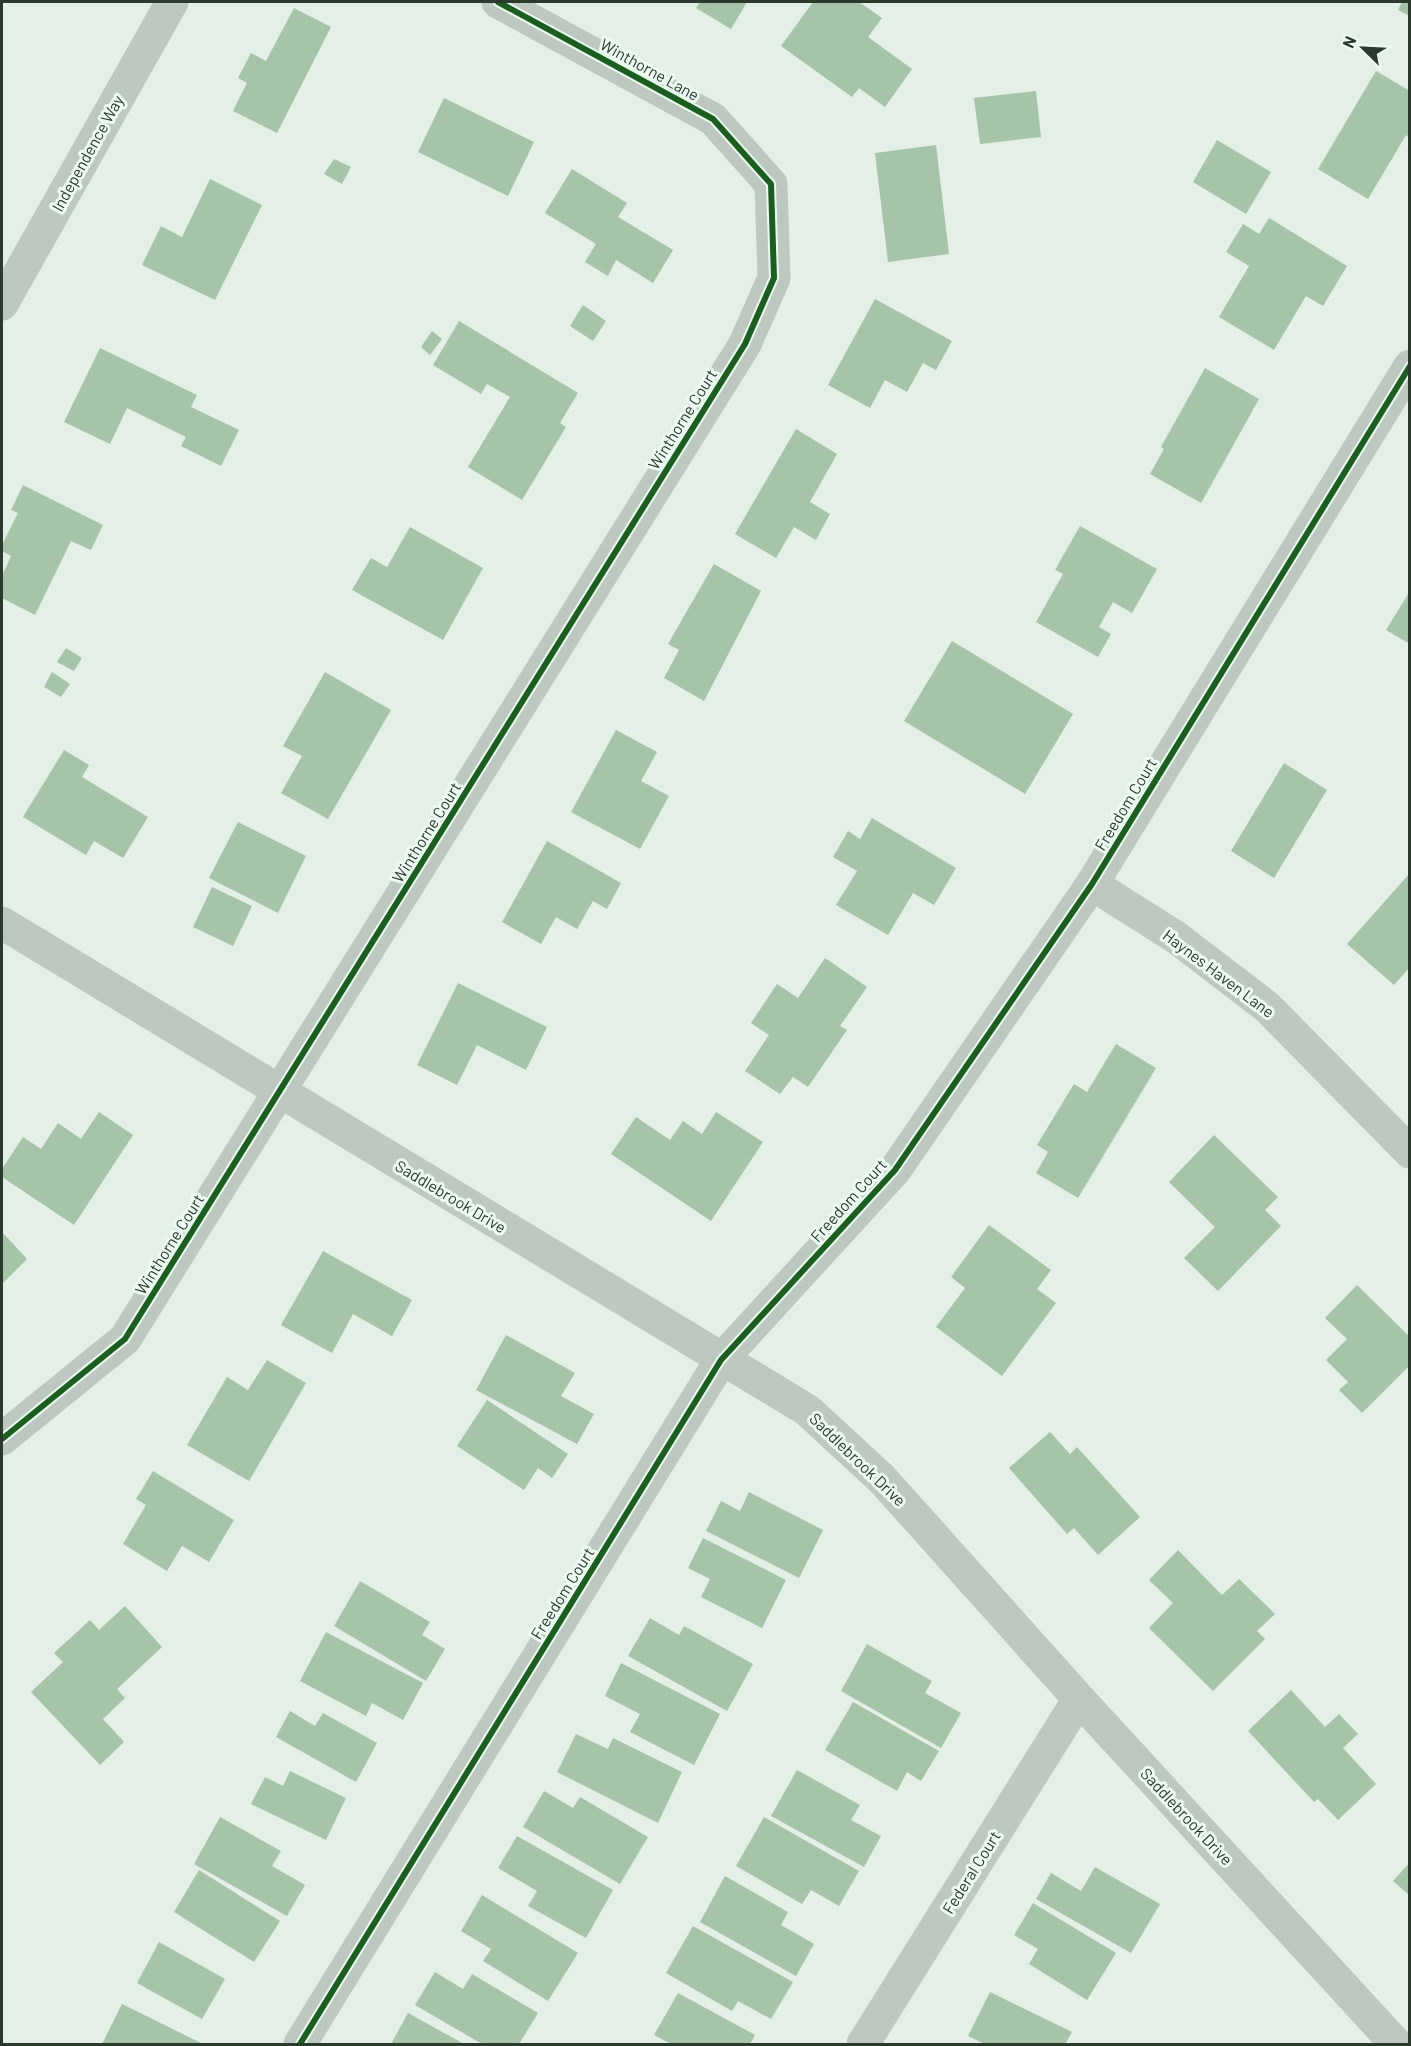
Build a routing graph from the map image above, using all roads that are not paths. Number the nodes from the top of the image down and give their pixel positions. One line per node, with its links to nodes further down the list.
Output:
1 (172, 2): 4 (street, Independence Way)
2 (498, 2): 3 (street, Winthorne Lane)
3 (771, 184): 8 (street, Winthorne Court)
4 (2, 304)
5 (1406, 379): 6 (street, Freedom Court)
6 (1092, 884): 9 (street, Haynes Haven Lane); 10 (street, Freedom Court)
7 (2, 923): 8 (street, Saddlebrook Drive)
8 (279, 1093): 10 (street, Saddlebrook Drive); 11 (street, Winthorne Court)
9 (1410, 1152)
10 (721, 1360): 12 (street, Saddlebrook Drive); 13 (street, Freedom Court)
11 (2, 1439)
12 (1079, 1699): 14 (street, Federal Court); 15 (street, Saddlebrook Drive)
13 (300, 2044)
14 (863, 2044)
15 (1396, 2044)

